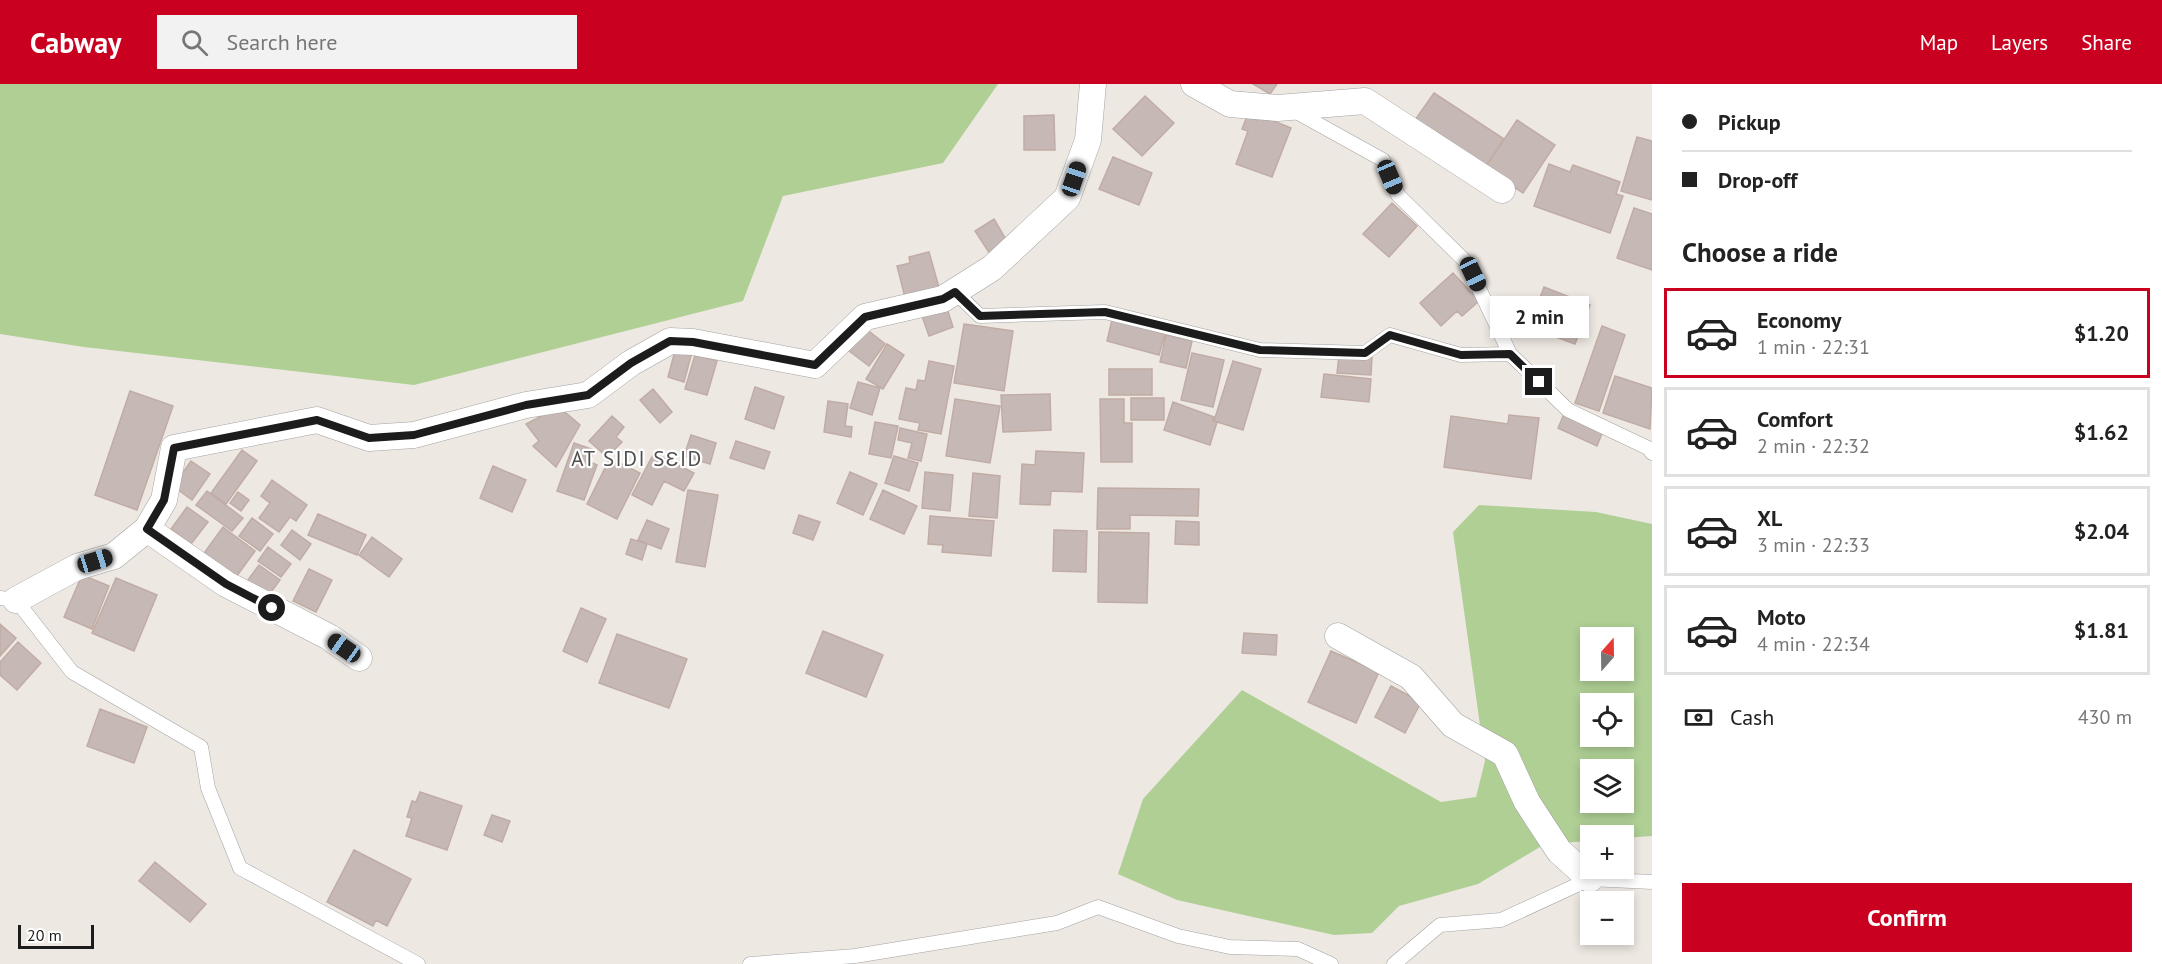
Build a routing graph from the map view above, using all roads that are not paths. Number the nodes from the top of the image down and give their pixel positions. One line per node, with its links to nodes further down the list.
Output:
1 (1093, 84): 5 (street)
2 (1194, 84): 3 (street)
3 (1286, 107): 4 (street); 6 (lane)
4 (1502, 190)
5 (955, 292): 6 (lane); 8 (street)
6 (1510, 354): 7 (lane)
7 (1652, 453)
8 (147, 529): 9 (street); 11 (street)
9 (8, 599): 15 (lane)
10 (1338, 636): 12 (street)
11 (358, 658)
12 (1580, 870)
13 (1590, 879): 14 (lane); 18 (lane)
14 (1652, 882)
15 (417, 964)
16 (750, 964): 17 (lane)
17 (1331, 964)
18 (1394, 964)

